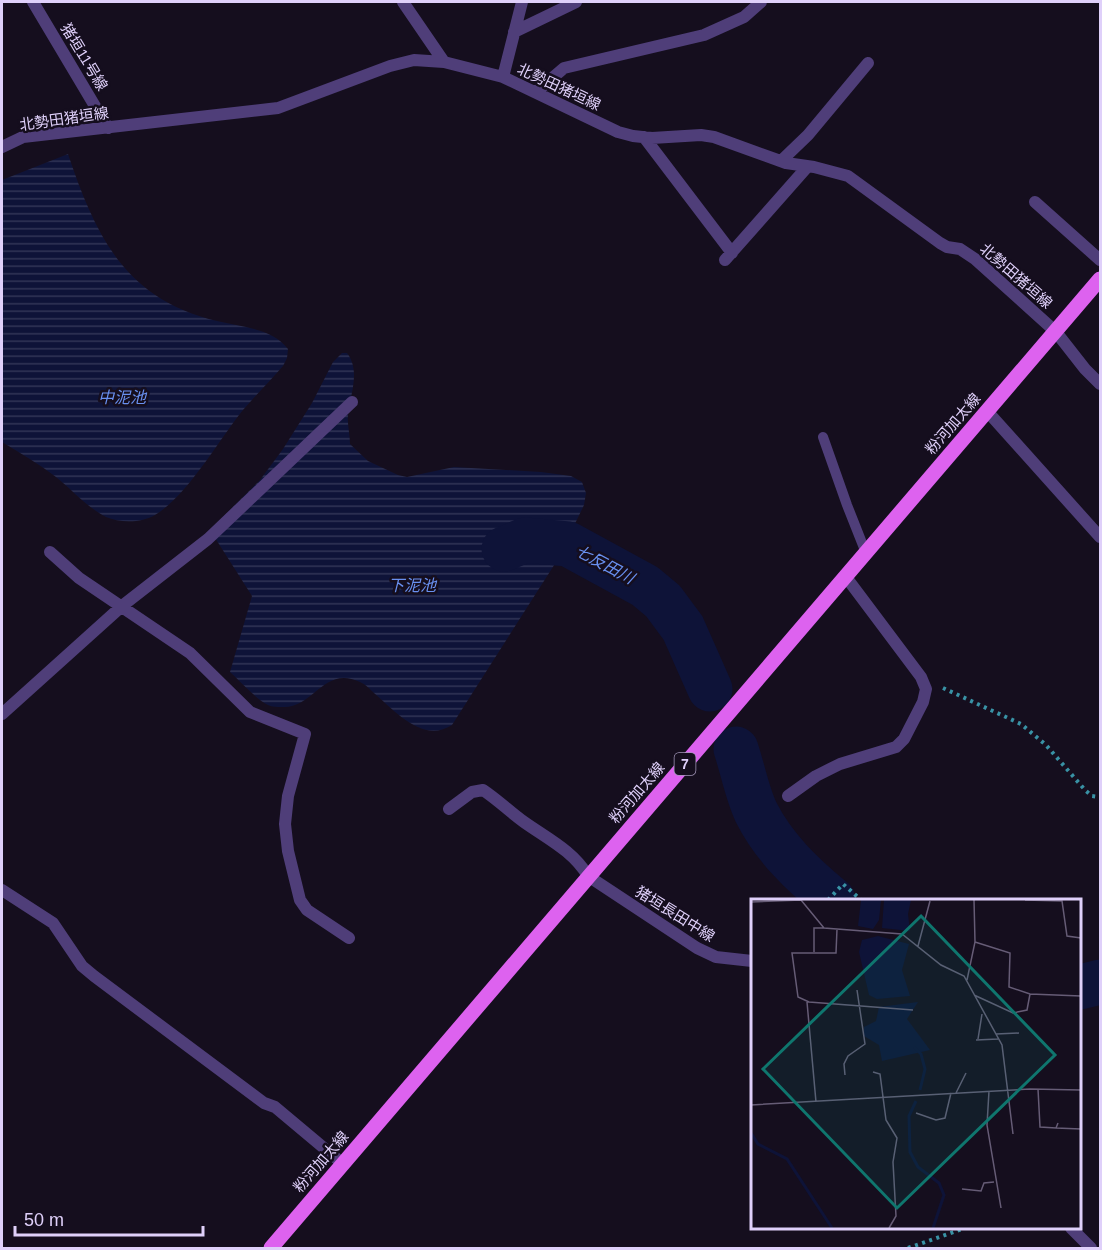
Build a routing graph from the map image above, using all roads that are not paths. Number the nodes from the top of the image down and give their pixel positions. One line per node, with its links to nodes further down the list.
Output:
1 (33, 2): 11 (street, 猪垣11号線)
2 (404, 2): 7 (street)
3 (522, 2): 6 (street)
4 (576, 2): 6 (street)
5 (761, 2): 10 (street)
6 (514, 32): 9 (street)
7 (444, 62): 9 (street, 北勢田猪垣線); 11 (street, 北勢田猪垣線)
8 (868, 63): 14 (street)
9 (503, 77): 10 (street, 北勢田猪垣線)
10 (536, 92): 12 (street, 北勢田猪垣線)
11 (108, 128): 13 (street, 北勢田猪垣線)
12 (644, 137): 14 (street, 北勢田猪垣線); 15 (street)
13 (2, 147)
14 (781, 160): 15 (street, 北勢田猪垣線)
15 (808, 166): 19 (street, 北勢田猪垣線)
16 (1035, 202): 17 (street)
17 (1101, 260)
18 (1101, 279): 19 (main road, 粉河加太線 / 7)
19 (1056, 332): 20 (street, 北勢田猪垣線); 22 (main road, 粉河加太線 / 7)
20 (1101, 384)
21 (352, 402): 28 (street)
22 (987, 411): 24 (street); 26 (main road, 粉河加太線 / 7)
23 (823, 436): 26 (lane)
24 (1101, 537)
25 (50, 552): 28 (street)
26 (866, 553): 27 (main road, 粉河加太線 / 7)
27 (846, 577): 30 (street); 32 (main road, 粉河加太線 / 7)
28 (122, 606): 29 (street); 34 (street)
29 (2, 714)
30 (788, 796)
31 (449, 808): 32 (street, 猪垣長田中線)
32 (588, 876): 35 (street, 猪垣長田中線); 36 (main road, 粉河加太線 / 7)
33 (2, 890): 36 (street)
34 (349, 938)
35 (751, 961)
36 (343, 1164): 38 (main road, 粉河加太線 / 7)
37 (1073, 1229): 39 (street)
38 (271, 1248)
39 (1091, 1248)

